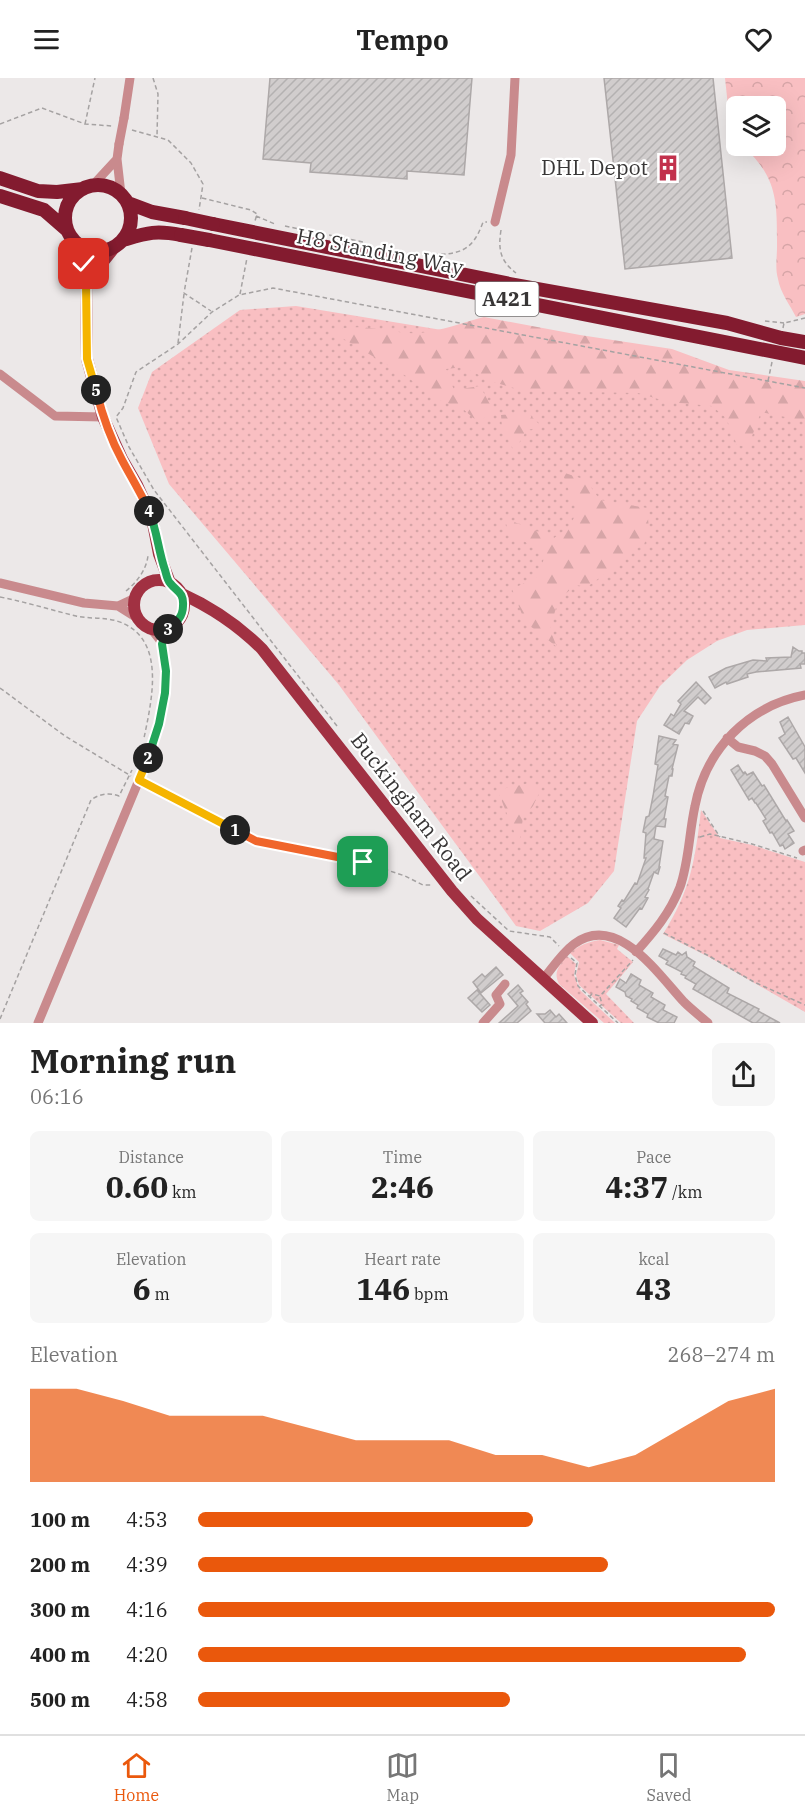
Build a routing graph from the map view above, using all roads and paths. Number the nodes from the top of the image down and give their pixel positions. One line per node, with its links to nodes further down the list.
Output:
1 (96, 78): 6 (path)
2 (130, 78): 9 (street, bridge)
3 (153, 78): 8 (path)
4 (514, 78): 16 (street)
5 (0, 124): 6 (path)
6 (85, 124): 7 (path)
7 (113, 126)
8 (157, 137)
9 (117, 159): 11 (street); 13 (street)
10 (0, 178): 11 (highway, A421)
11 (88, 187): 13 (highway, A421); 19 (highway)
12 (0, 196): 19 (highway)
13 (125, 198): 20 (highway, H8 Standing Way / A421, bridge); 23 (highway)
14 (201, 198): 15 (path)
15 (256, 216): 17 (path); 20 (path)
16 (499, 222): 25 (path); 26 (path)
17 (276, 225)
18 (285, 226): 22 (path)
19 (67, 230): 21 (highway)
20 (253, 231): 33 (highway, H8 Standing Way / A421)
21 (76, 243): 23 (highway, A421); 27 (main road)
22 (369, 243)
23 (119, 244): 24 (highway, H8 Standing Way / A421, bridge); 27 (main road)
24 (250, 248): 29 (path); 36 (highway, H8 Standing Way / A421)
25 (423, 255)
26 (519, 275)
27 (86, 283): 41 (main road)
28 (184, 293): 35 (path)
29 (239, 295): 35 (path); 39 (path)
30 (805, 318): 32 (path)
31 (761, 321): 32 (path)
32 (784, 323): 33 (path)
33 (781, 338): 34 (highway, H8 Standing Way / A421)
34 (805, 342)
35 (178, 344): 59 (path)
36 (805, 358)
37 (772, 362): 39 (path)
38 (0, 374): 41 (street)
39 (768, 382): 40 (path)
40 (805, 388)
41 (103, 417): 42 (main road)
42 (154, 553): 44 (main road); 45 (main road); 47 (path)
43 (0, 583): 49 (street)
44 (170, 583): 45 (main road); 46 (main road)
45 (146, 584): 47 (main road)
46 (180, 593): 50 (main road, Buckingham Road); 51 (main road)
47 (131, 594): 49 (street); 52 (main road)
48 (0, 597): 53 (path)
49 (113, 606): 52 (street); 53 (path)
50 (208, 607): 51 (main road); 74 (main road, Buckingham Road)
51 (181, 616): 54 (main road)
52 (137, 618): 55 (main road)
53 (108, 619): 60 (path)
54 (169, 628): 55 (main road); 56 (street)
55 (151, 629): 56 (street)
56 (162, 644): 63 (street)
57 (0, 688): 63 (path)
58 (805, 695): 61 (street)
59 (336, 725)
60 (144, 738)
61 (727, 738): 65 (street); 73 (street)
62 (135, 765): 63 (path)
63 (134, 778): 69 (path); 80 (path); 81 (street)
64 (701, 808): 66 (path)
65 (805, 818)
66 (720, 837): 67 (path); 68 (path)
67 (696, 838)
68 (804, 854)
69 (438, 885)
70 (467, 891): 72 (path)
71 (663, 933): 78 (path)
72 (566, 952): 73 (street); 74 (street); 77 (path)
73 (635, 956): 76 (path); 85 (street)
74 (544, 978): 83 (main road, Buckingham Road)
75 (505, 984): 82 (street)
76 (600, 996): 77 (path); 79 (path)
77 (589, 997): 79 (path)
78 (805, 1005)
79 (600, 1006): 84 (path)
80 (0, 1019)
81 (39, 1023)
82 (484, 1023)
83 (592, 1023)
84 (618, 1023)
85 (708, 1023)

